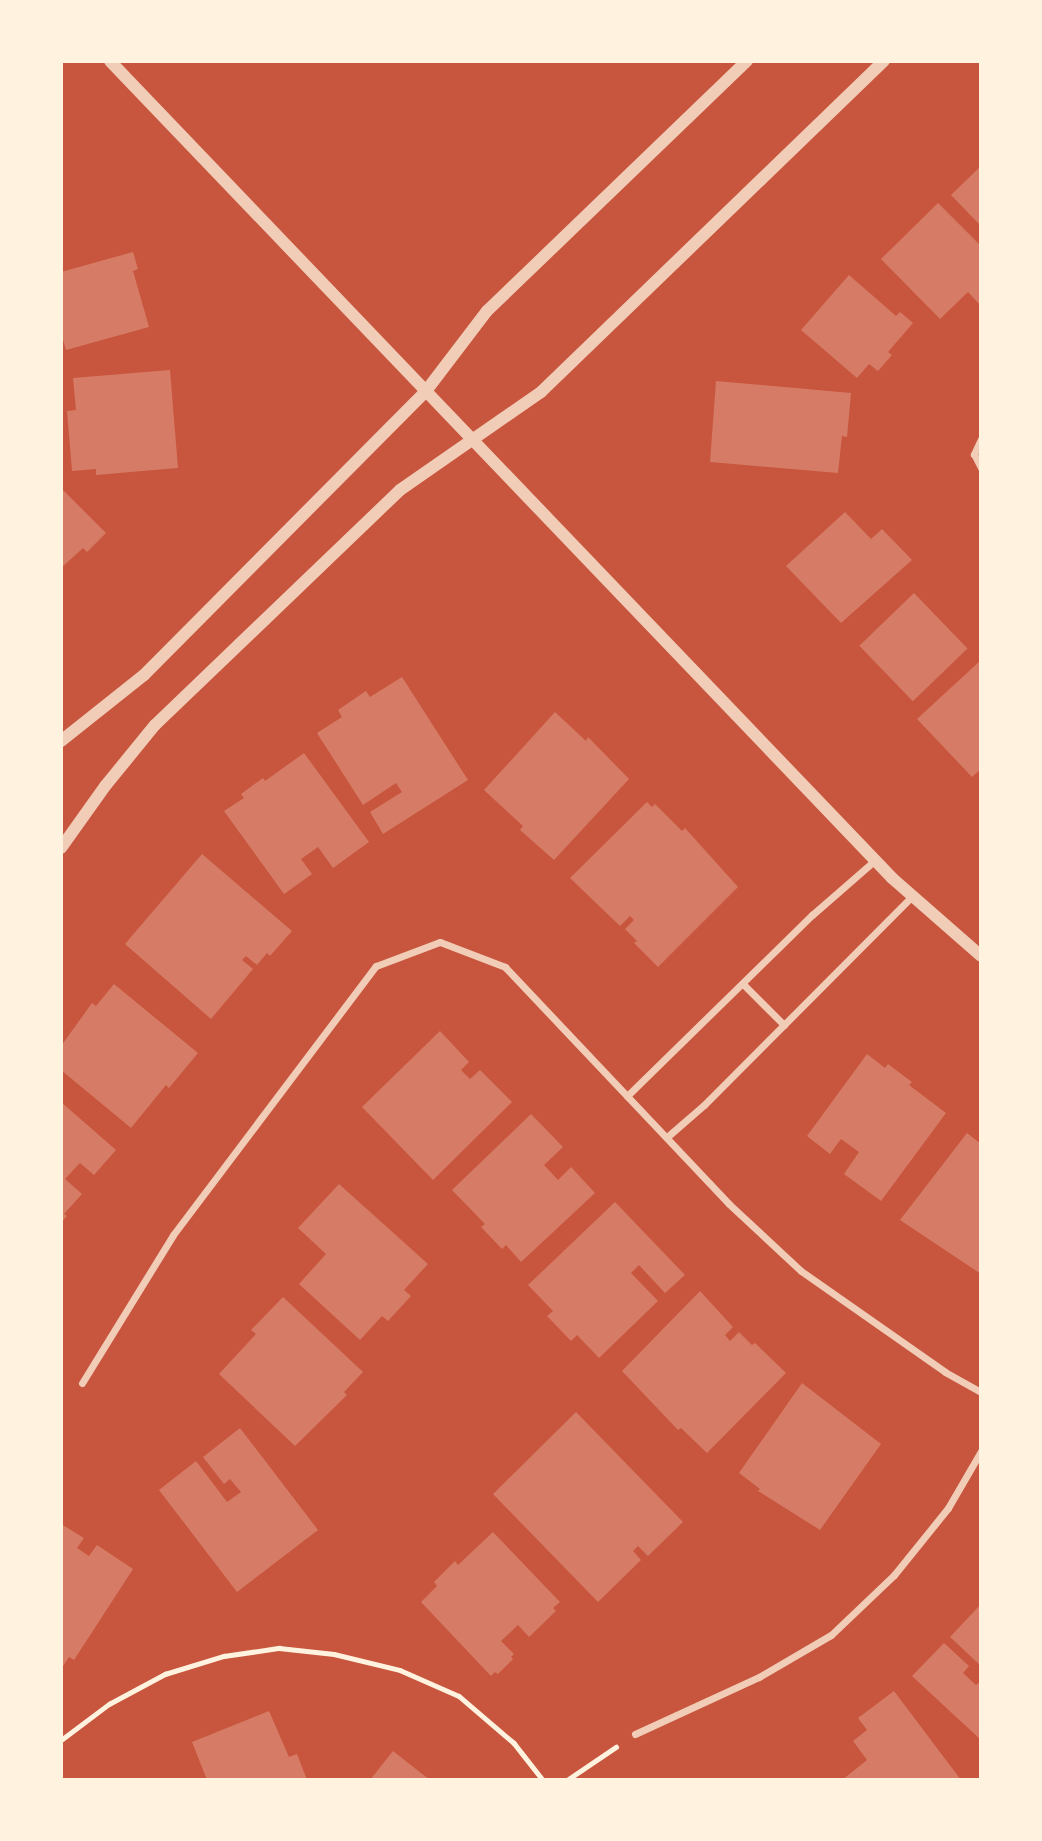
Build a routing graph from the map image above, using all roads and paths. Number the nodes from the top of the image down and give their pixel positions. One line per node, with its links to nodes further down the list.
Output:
1 (110, 61): 4 (street)
2 (747, 61): 4 (street)
3 (884, 61): 6 (street)
4 (426, 391): 6 (street); 8 (street)
5 (981, 439): 7 (street)
6 (473, 441): 9 (street); 10 (street)
7 (981, 468)
8 (61, 741)
9 (61, 848)
10 (875, 860): 11 (street); 13 (street)
11 (912, 896): 12 (street); 14 (street)
12 (981, 956)
13 (743, 984): 14 (street); 15 (street)
14 (784, 1025): 16 (street)
15 (627, 1096): 16 (street); 17 (street)
16 (667, 1138): 18 (street)
17 (82, 1383)
18 (981, 1392)
19 (981, 1451): 20 (street)
20 (635, 1734): 23 (path)
21 (61, 1740): 22 (path)
22 (542, 1780)
23 (568, 1780)

